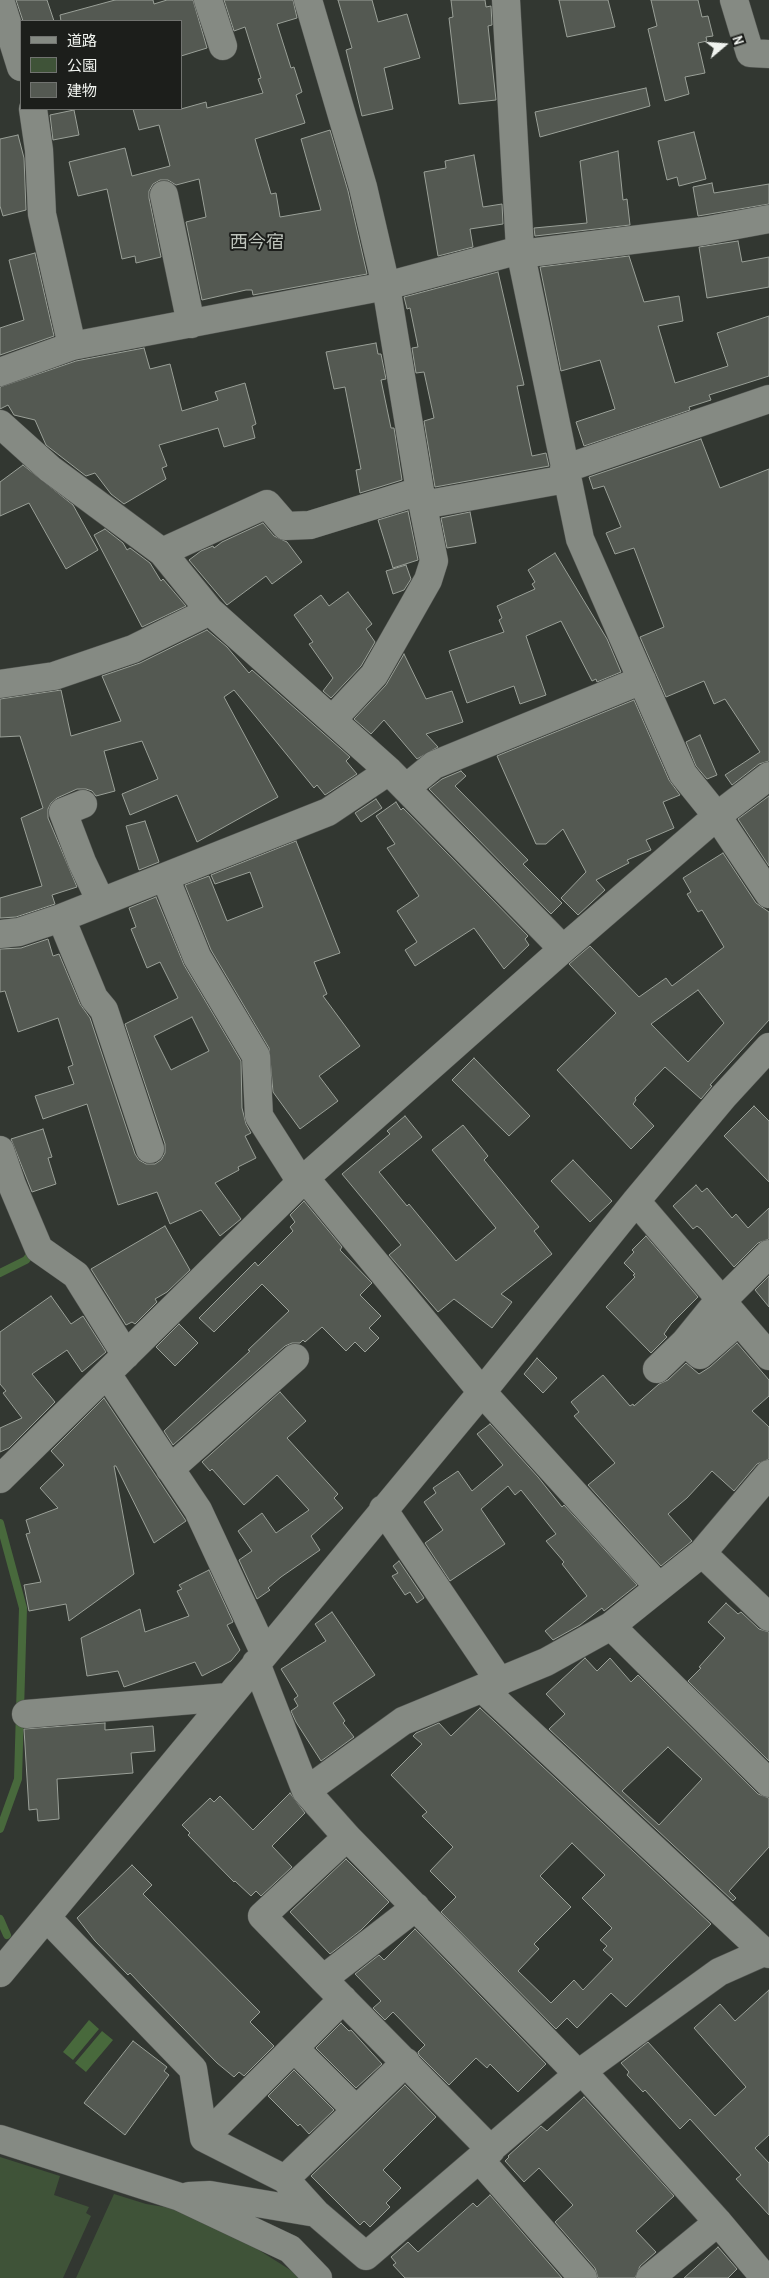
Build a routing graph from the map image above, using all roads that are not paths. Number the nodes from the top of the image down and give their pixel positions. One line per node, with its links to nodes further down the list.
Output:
1 (0, 0): 8 (street)
2 (208, 0): 6 (street)
3 (308, 0): 13 (street)
4 (506, 0): 12 (street)
5 (734, 0): 7 (street)
6 (223, 46)
7 (769, 54)
8 (20, 63)
9 (34, 110): 15 (street)
10 (164, 195): 14 (street)
11 (769, 219): 12 (street)
12 (521, 252): 13 (street); 19 (street)
13 (386, 286): 14 (street); 20 (street)
14 (191, 324): 15 (street)
15 (72, 346): 16 (street)
16 (0, 372)
17 (769, 399): 19 (street)
18 (0, 424): 21 (street)
19 (565, 474): 20 (street); 23 (street)
20 (421, 498): 21 (street); 25 (street)
21 (162, 552): 22 (street)
22 (210, 611): 24 (street); 25 (street)
23 (642, 680): 27 (street); 29 (street)
24 (0, 684)
25 (332, 720): 27 (street)
26 (769, 776): 29 (street)
27 (397, 780): 30 (street); 35 (street)
28 (83, 804): 32 (street)
29 (717, 816): 31 (street); 35 (street)
30 (165, 877): 32 (street); 39 (street)
31 (769, 894)
32 (101, 902): 33 (street)
33 (61, 918): 34 (street); 37 (street)
34 (0, 934)
35 (562, 949): 39 (street)
36 (769, 1046): 40 (street)
37 (150, 1149)
38 (0, 1150): 45 (street)
39 (303, 1180): 45 (street); 50 (street)
40 (636, 1201): 42 (street); 50 (street)
41 (769, 1254): 42 (street)
42 (720, 1299): 43 (street); 44 (street)
43 (739, 1321): 44 (street); 46 (street)
44 (685, 1342): 48 (street)
45 (126, 1356): 49 (street)
46 (769, 1356)
47 (295, 1358): 51 (street)
48 (657, 1369)
49 (107, 1374): 51 (street); 53 (street)
50 (482, 1392): 54 (street); 56 (street)
51 (170, 1469): 59 (street)
52 (769, 1474): 55 (street)
53 (0, 1479)
54 (383, 1509): 59 (street); 60 (street)
55 (702, 1553): 56 (street); 57 (street)
56 (659, 1588): 58 (street)
57 (769, 1617)
58 (610, 1626): 60 (street); 63 (street)
59 (260, 1658): 61 (street); 64 (street)
60 (491, 1686): 64 (street); 68 (street)
61 (228, 1697): 62 (street); 67 (street)
62 (26, 1714)
63 (769, 1784)
64 (306, 1791): 65 (street)
65 (347, 1837): 66 (street); 70 (street)
66 (416, 1907): 70 (street); 74 (street)
67 (47, 1918): 69 (street); 76 (street)
68 (766, 1953): 74 (street)
69 (0, 1973)
70 (323, 1979): 71 (street)
71 (344, 1999): 72 (street); 73 (street)
72 (294, 2048): 75 (street); 76 (street)
73 (406, 2062): 75 (street); 78 (street)
74 (580, 2073): 78 (street); 82 (street)
75 (356, 2110): 79 (street)
76 (204, 2138): 79 (street)
77 (0, 2139): 80 (street)
78 (486, 2155): 81 (street); 84 (street)
79 (285, 2179): 81 (street)
80 (180, 2197): 81 (street); 83 (street)
81 (316, 2213)
82 (718, 2222): 85 (street); 86 (street)
83 (318, 2278)
84 (583, 2278)
85 (650, 2278)
86 (765, 2278)

